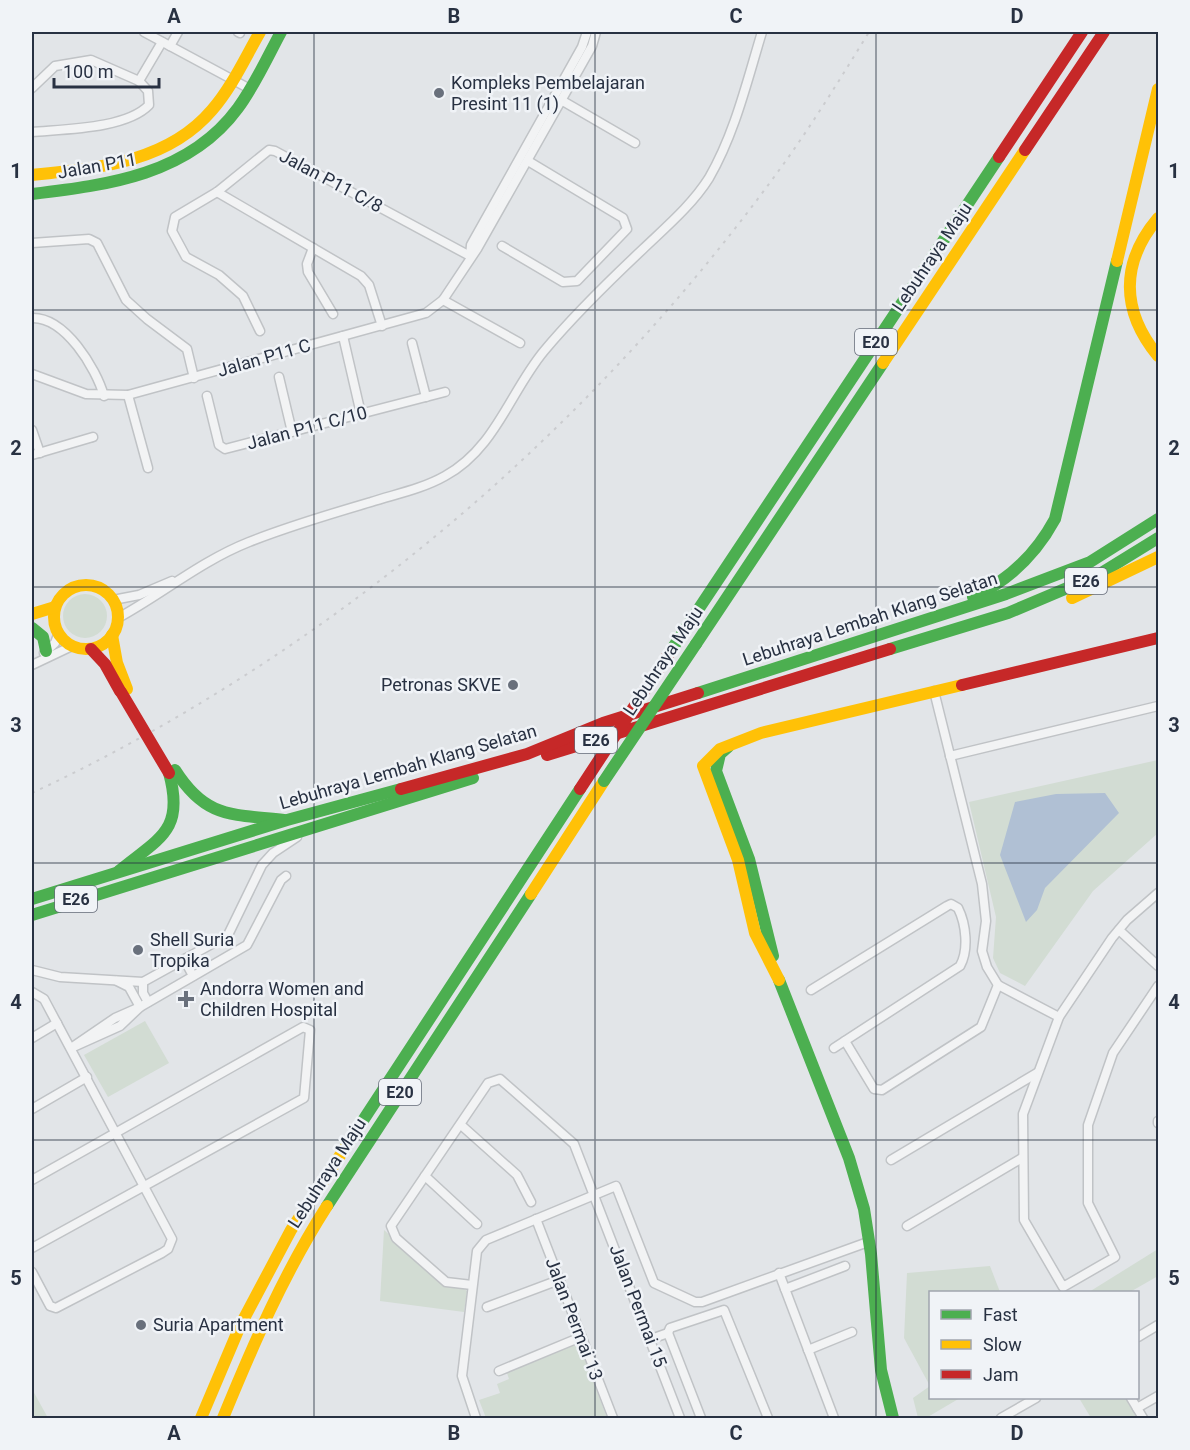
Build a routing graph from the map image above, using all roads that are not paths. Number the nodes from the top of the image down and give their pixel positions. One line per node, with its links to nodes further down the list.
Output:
1 (144, 32): 10 (street)
2 (178, 32): 10 (street)
3 (260, 32): 11 (main road, Jalan P11)
4 (281, 32): 14 (main road, Jalan P11)
5 (587, 32): 27 (street, Jalan P11 C)
6 (596, 32): 16 (street, Jalan P11 C)
7 (762, 32): 54 (street)
8 (1082, 32): 142 (main road, Lebuhraya Maju / E20, bridge)
9 (1104, 32): 143 (main road, Lebuhraya Maju / E20, bridge)
10 (166, 44): 11 (street); 12 (street)
11 (234, 79): 14 (street); 20 (main road, Jalan P11)
12 (139, 81): 13 (street); 17 (street)
13 (32, 88)
14 (250, 89): 22 (main road, Jalan P11)
15 (1158, 89): 60 (main road)
16 (561, 100): 18 (street); 19 (street, Jalan P11 C)
17 (32, 132)
18 (634, 143)
19 (528, 161): 25 (street); 27 (street, Jalan P11 C)
20 (32, 175)
21 (217, 192): 26 (street); 27 (street, Jalan P11 C/8); 32 (street, Jalan P11 C/8)
22 (32, 194)
23 (1158, 218): 36 (main road)
24 (32, 243): 39 (street)
25 (502, 246)
26 (313, 248): 29 (street); 31 (street)
27 (470, 256): 28 (street, Jalan P11 C)
28 (443, 300): 31 (street, Jalan P11 C); 34 (street)
29 (333, 314)
30 (32, 318): 42 (street)
31 (382, 326): 33 (street, Jalan P11 C)
32 (260, 331)
33 (343, 336): 39 (street, Jalan P11 C); 45 (street)
34 (520, 343)
35 (412, 344): 44 (street)
36 (1158, 356)
37 (32, 376): 42 (street, Jalan P11 C)
38 (279, 377): 47 (street)
39 (194, 378): 41 (street, Jalan P11 C)
40 (445, 392): 44 (street, Jalan P11 C/10)
41 (128, 395): 42 (street, Jalan P11 C); 50 (street)
42 (104, 396)
43 (207, 396): 47 (street, Jalan P11 C/10)
44 (426, 397): 45 (street, Jalan P11 C/10)
45 (361, 414): 47 (street, Jalan P11 C/10)
46 (32, 430): 49 (street)
47 (292, 432)
48 (93, 437): 49 (street)
49 (36, 454)
50 (148, 468)
51 (1158, 519): 60 (main road, Lebuhraya Lembah Klang Selatan / E26)
52 (1158, 538): 58 (main road, Lebuhraya Lembah Klang Selatan / E26)
53 (1158, 557): 58 (main road)
54 (186, 575): 55 (street); 59 (street)
55 (113, 600): 56 (main road); 59 (main road)
56 (55, 607): 57 (main road); 62 (main road)
57 (32, 614)
58 (1008, 614): 77 (main road, Lebuhraya Lembah Klang Selatan / E26)
59 (118, 618): 63 (main road)
60 (920, 623): 76 (main road, Lebuhraya Lembah Klang Selatan / E26)
61 (32, 626): 62 (main road); 67 (main road)
62 (56, 630): 65 (main road); 67 (street)
63 (112, 635): 66 (main road); 69 (main road)
64 (1158, 638): 70 (main road)
65 (72, 646): 66 (main road); 68 (street)
66 (91, 649): 69 (main road)
67 (46, 651): 68 (street)
68 (32, 664)
69 (124, 691): 74 (main road)
70 (934, 691): 72 (main road); 73 (street)
71 (1158, 706): 73 (street)
72 (728, 747): 75 (main road); 78 (main road)
73 (950, 756): 95 (street)
74 (172, 772): 76 (main road); 79 (main road)
75 (734, 818): 78 (main road); 85 (main road)
76 (287, 820): 79 (main road, Lebuhraya Lembah Klang Selatan / E26)
77 (303, 831): 84 (main road, Lebuhraya Lembah Klang Selatan / E26); 88 (street)
78 (727, 832): 82 (main road)
79 (118, 872): 83 (main road, Lebuhraya Lembah Klang Selatan / E26)
80 (286, 876): 92 (street)
81 (1158, 893): 86 (street)
82 (746, 895): 85 (main road); 87 (main road)
83 (32, 899)
84 (32, 915)
85 (764, 921): 87 (main road); 91 (main road)
86 (1119, 930): 89 (street); 100 (street)
87 (759, 940): 91 (main road)
88 (184, 959): 92 (street); 94 (street)
89 (1158, 966)
90 (32, 970): 93 (street)
91 (777, 975): 121 (main road)
92 (193, 976): 99 (street)
93 (114, 979): 94 (street); 99 (street)
94 (143, 982): 99 (street)
95 (998, 985): 100 (street); 103 (street)
96 (1158, 986): 111 (street)
97 (811, 990): 103 (street)
98 (32, 992): 101 (street)
99 (144, 1004): 104 (street)
100 (1059, 1017): 106 (street)
101 (57, 1023): 102 (street); 104 (street)
102 (32, 1038)
103 (845, 1041): 105 (street)
104 (71, 1048): 107 (street)
105 (834, 1048)
106 (1037, 1073): 111 (street); 112 (street)
107 (87, 1077): 108 (street); 110 (street)
108 (32, 1109)
109 (461, 1125): 113 (street); 116 (street, Jalan Permai 15); 117 (street)
110 (116, 1132): 114 (street); 115 (street); 115 (street)
111 (1022, 1158): 120 (street)
112 (891, 1160)
113 (425, 1176): 119 (street); 127 (street)
114 (32, 1180)
115 (145, 1185): 122 (street); 125 (street)
116 (595, 1194): 118 (street); 124 (street); 135 (street, Jalan Permai 15)
117 (531, 1202)
118 (536, 1219): 126 (street, Jalan Permai 13); 127 (street)
119 (477, 1224)
120 (907, 1226)
121 (868, 1242): 124 (street); 150 (main road)
122 (32, 1248)
123 (845, 1266): 128 (street)
124 (779, 1273): 128 (street)
125 (34, 1276)
126 (559, 1280): 129 (street); 134 (street, Jalan Permai 13)
127 (472, 1285): 144 (street)
128 (785, 1289): 136 (street)
129 (487, 1307)
130 (1158, 1325): 133 (street)
131 (852, 1332): 136 (street)
132 (668, 1333): 135 (street); 147 (street); 148 (street)
133 (1139, 1336)
134 (581, 1337): 137 (street); 145 (street, Jalan Permai 13)
135 (651, 1339): 146 (street, Jalan Permai 15)
136 (808, 1350): 149 (street)
137 (499, 1371)
138 (1158, 1396): 141 (street)
139 (1034, 1399): 151 (street)
140 (1132, 1399): 141 (street)
141 (1137, 1408): 152 (street)
142 (201, 1419)
143 (223, 1419)
144 (476, 1419)
145 (613, 1419)
146 (680, 1419)
147 (701, 1419)
148 (768, 1419)
149 (834, 1419)
150 (894, 1419)
151 (1001, 1419)
152 (1143, 1419)

